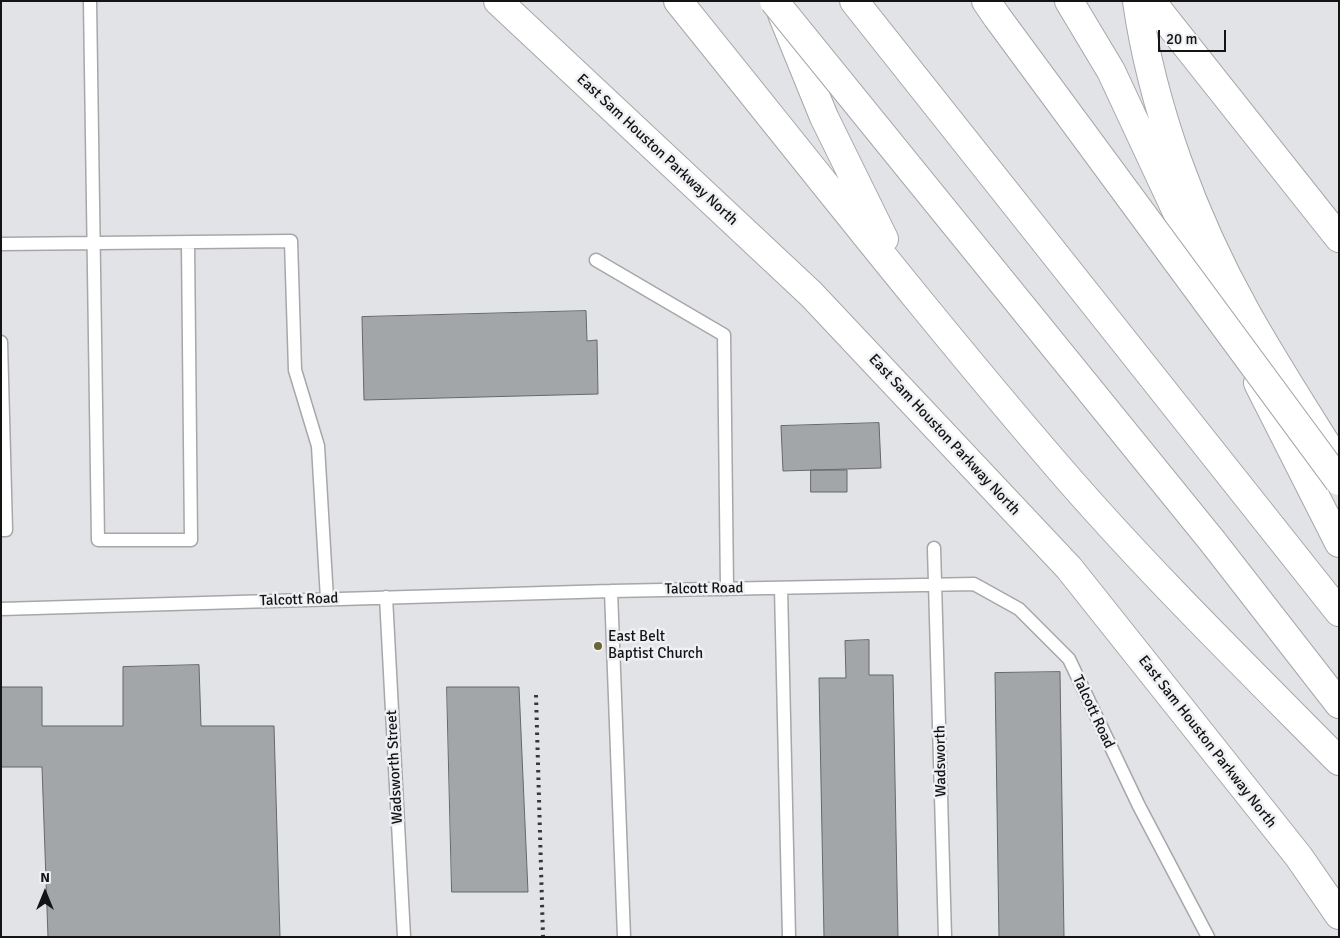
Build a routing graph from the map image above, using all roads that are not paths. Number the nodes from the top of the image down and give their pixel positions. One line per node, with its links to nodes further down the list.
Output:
1 (90, 1): 12 (lane)
2 (498, 1): 34 (main road, East Sam Houston Parkway North)
3 (678, 1): 15 (main road)
4 (776, 1): 15 (main road); 32 (main road, bridge)
5 (854, 1): 31 (main road)
6 (986, 1): 20 (main road, bridge)
7 (1069, 1): 22 (main road)
8 (1137, 1): 19 (main road)
9 (1152, 1): 10 (main road)
10 (1339, 238)
11 (1, 244): 12 (lane)
12 (94, 244): 13 (lane); 13 (lane)
13 (188, 244): 29 (lane)
14 (596, 260): 26 (lane)
15 (907, 286): 33 (main road)
16 (1, 342): 17 (lane)
17 (2, 402): 18 (lane)
18 (3, 461): 21 (lane)
19 (1339, 464)
20 (1339, 481)
21 (1, 530)
22 (1339, 543)
23 (934, 548): 24 (lane, Wadsworth)
24 (937, 584): 25 (lane, Talcott Road); 38 (lane, Wadsworth); 39 (lane, Talcott Road)
25 (781, 588): 26 (lane, Talcott Road); 37 (lane)
26 (727, 589): 27 (lane, Talcott Road)
27 (611, 591): 28 (lane, Talcott Road); 36 (lane)
28 (386, 598): 29 (lane, Talcott Road); 35 (lane, Wadsworth Street)
29 (327, 599): 30 (lane, Talcott Road)
30 (1, 609)
31 (1339, 612)
32 (1339, 704)
33 (1339, 761)
34 (1339, 915)
35 (404, 937)
36 (624, 937)
37 (789, 937)
38 (945, 937)
39 (1208, 937)

